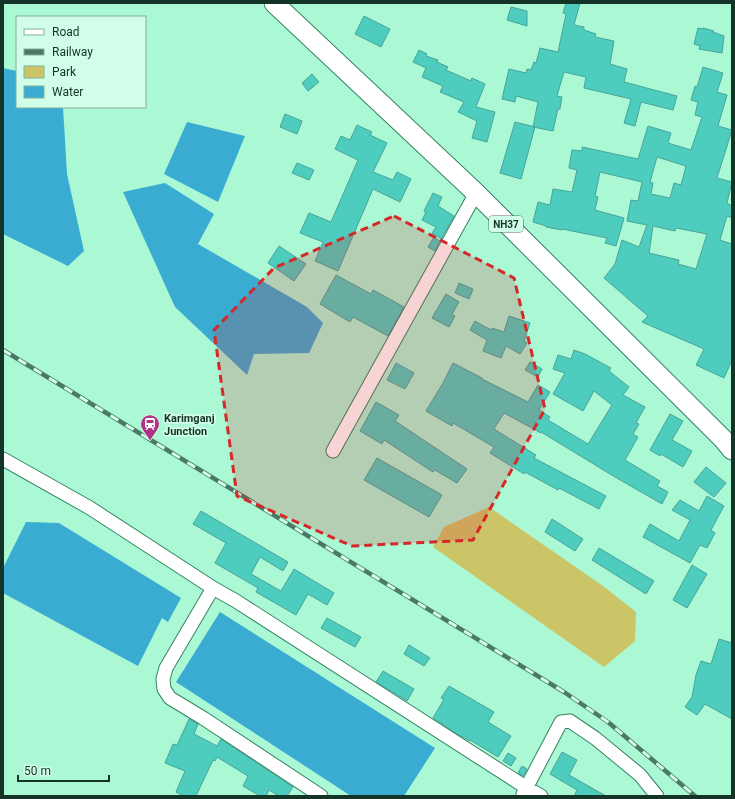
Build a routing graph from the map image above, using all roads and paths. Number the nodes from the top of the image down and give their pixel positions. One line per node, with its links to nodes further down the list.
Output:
1 (274, 3): 2 (highway, NH37)
2 (476, 194): 3 (highway, NH37); 4 (street)
3 (732, 450)
4 (333, 451)
5 (3, 459): 6 (street)
6 (213, 588): 7 (street); 8 (street)
7 (524, 792): 9 (street); 10 (street)
8 (321, 796)
9 (541, 796)
10 (657, 796)

